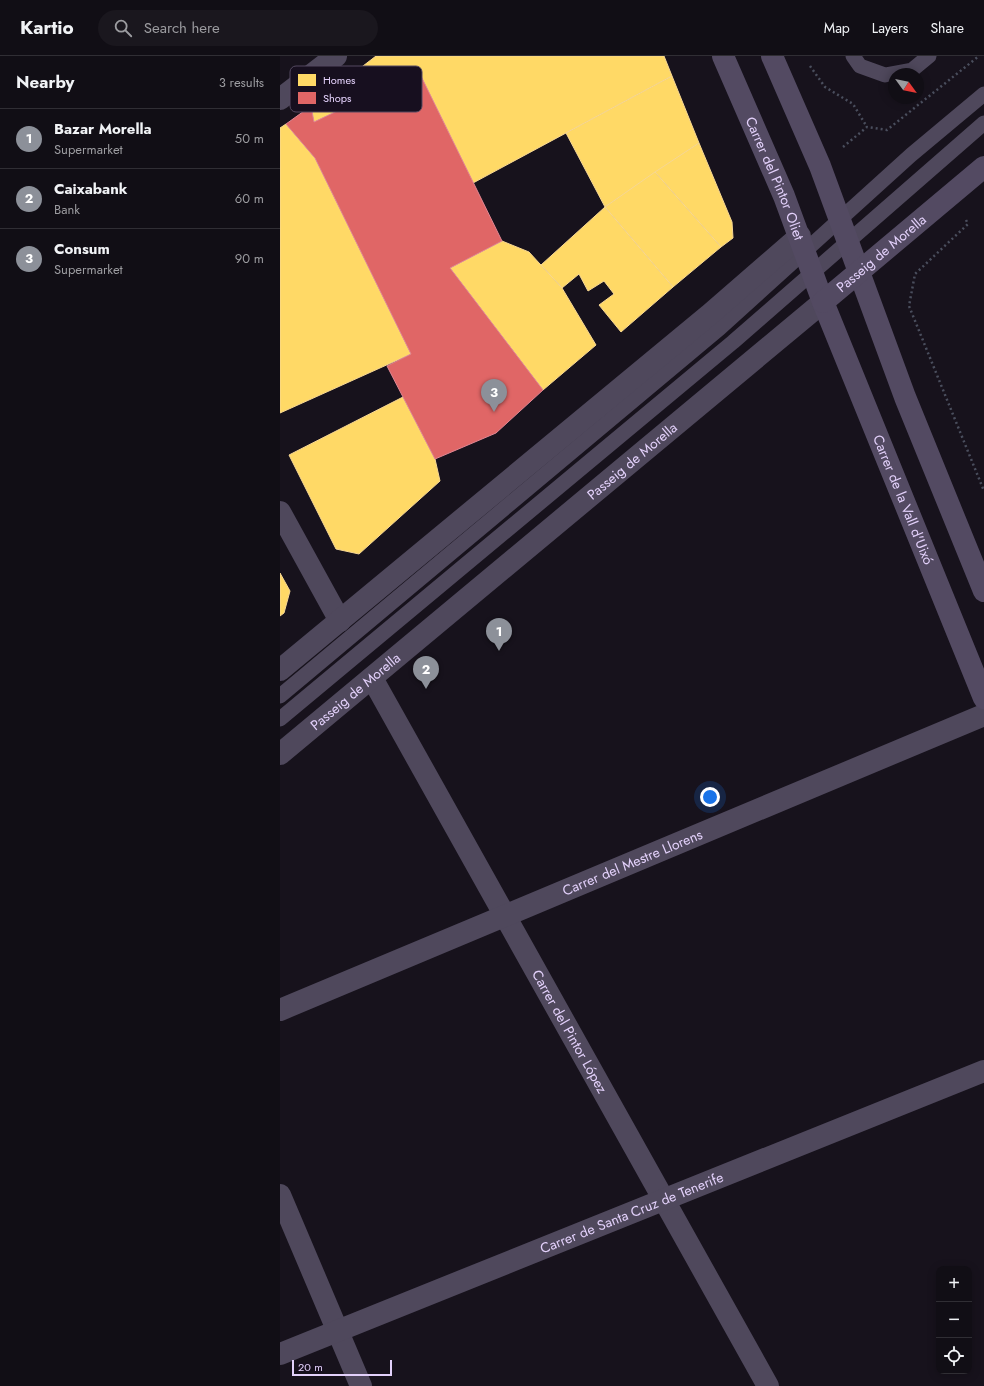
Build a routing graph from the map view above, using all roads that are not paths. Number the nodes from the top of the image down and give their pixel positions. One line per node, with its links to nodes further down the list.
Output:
1 (336, 56): 6 (street)
2 (723, 56): 14 (main road, Carrer del Pintor Oliet)
3 (772, 56): 12 (main road)
4 (853, 56): 5 (lane)
5 (929, 56)
6 (323, 66)
7 (290, 91): 9 (street)
8 (984, 94): 12 (lane)
9 (280, 99)
10 (984, 123): 13 (lane)
11 (984, 167): 16 (main road, Passeig de Morella)
12 (839, 220): 13 (main road); 14 (lane)
13 (848, 241): 15 (lane); 16 (main road)
14 (802, 244): 15 (main road, Carrer del Pintor Oliet); 20 (street); 23 (lane)
15 (813, 272): 17 (main road, Carrer del Pintor Oliet); 26 (lane)
16 (859, 272): 17 (main road, Passeig de Morella); 19 (main road)
17 (823, 302): 22 (street, Passeig de Morella); 24 (main road, Carrer de la Vall d'Uixó)
18 (280, 512): 20 (street)
19 (984, 591)
20 (340, 621): 21 (street)
21 (280, 670)
22 (372, 678): 27 (street, Passeig de Morella); 28 (street, Carrer del Pintor López)
23 (280, 696)
24 (984, 698)
25 (984, 715): 28 (street, Carrer del Mestre Llorens)
26 (280, 719)
27 (280, 754)
28 (505, 916): 29 (street, Carrer del Mestre Llorens); 32 (street, Carrer del Pintor López)
29 (280, 1010)
30 (984, 1070): 32 (street, Carrer de Santa Cruz de Tenerife)
31 (280, 1195): 33 (street)
32 (664, 1200): 33 (street, Carrer de Santa Cruz de Tenerife); 36 (street, Carrer del Pintor López)
33 (337, 1331): 34 (street, Carrer de Santa Cruz de Tenerife); 35 (street)
34 (280, 1354)
35 (361, 1386)
36 (768, 1386)

